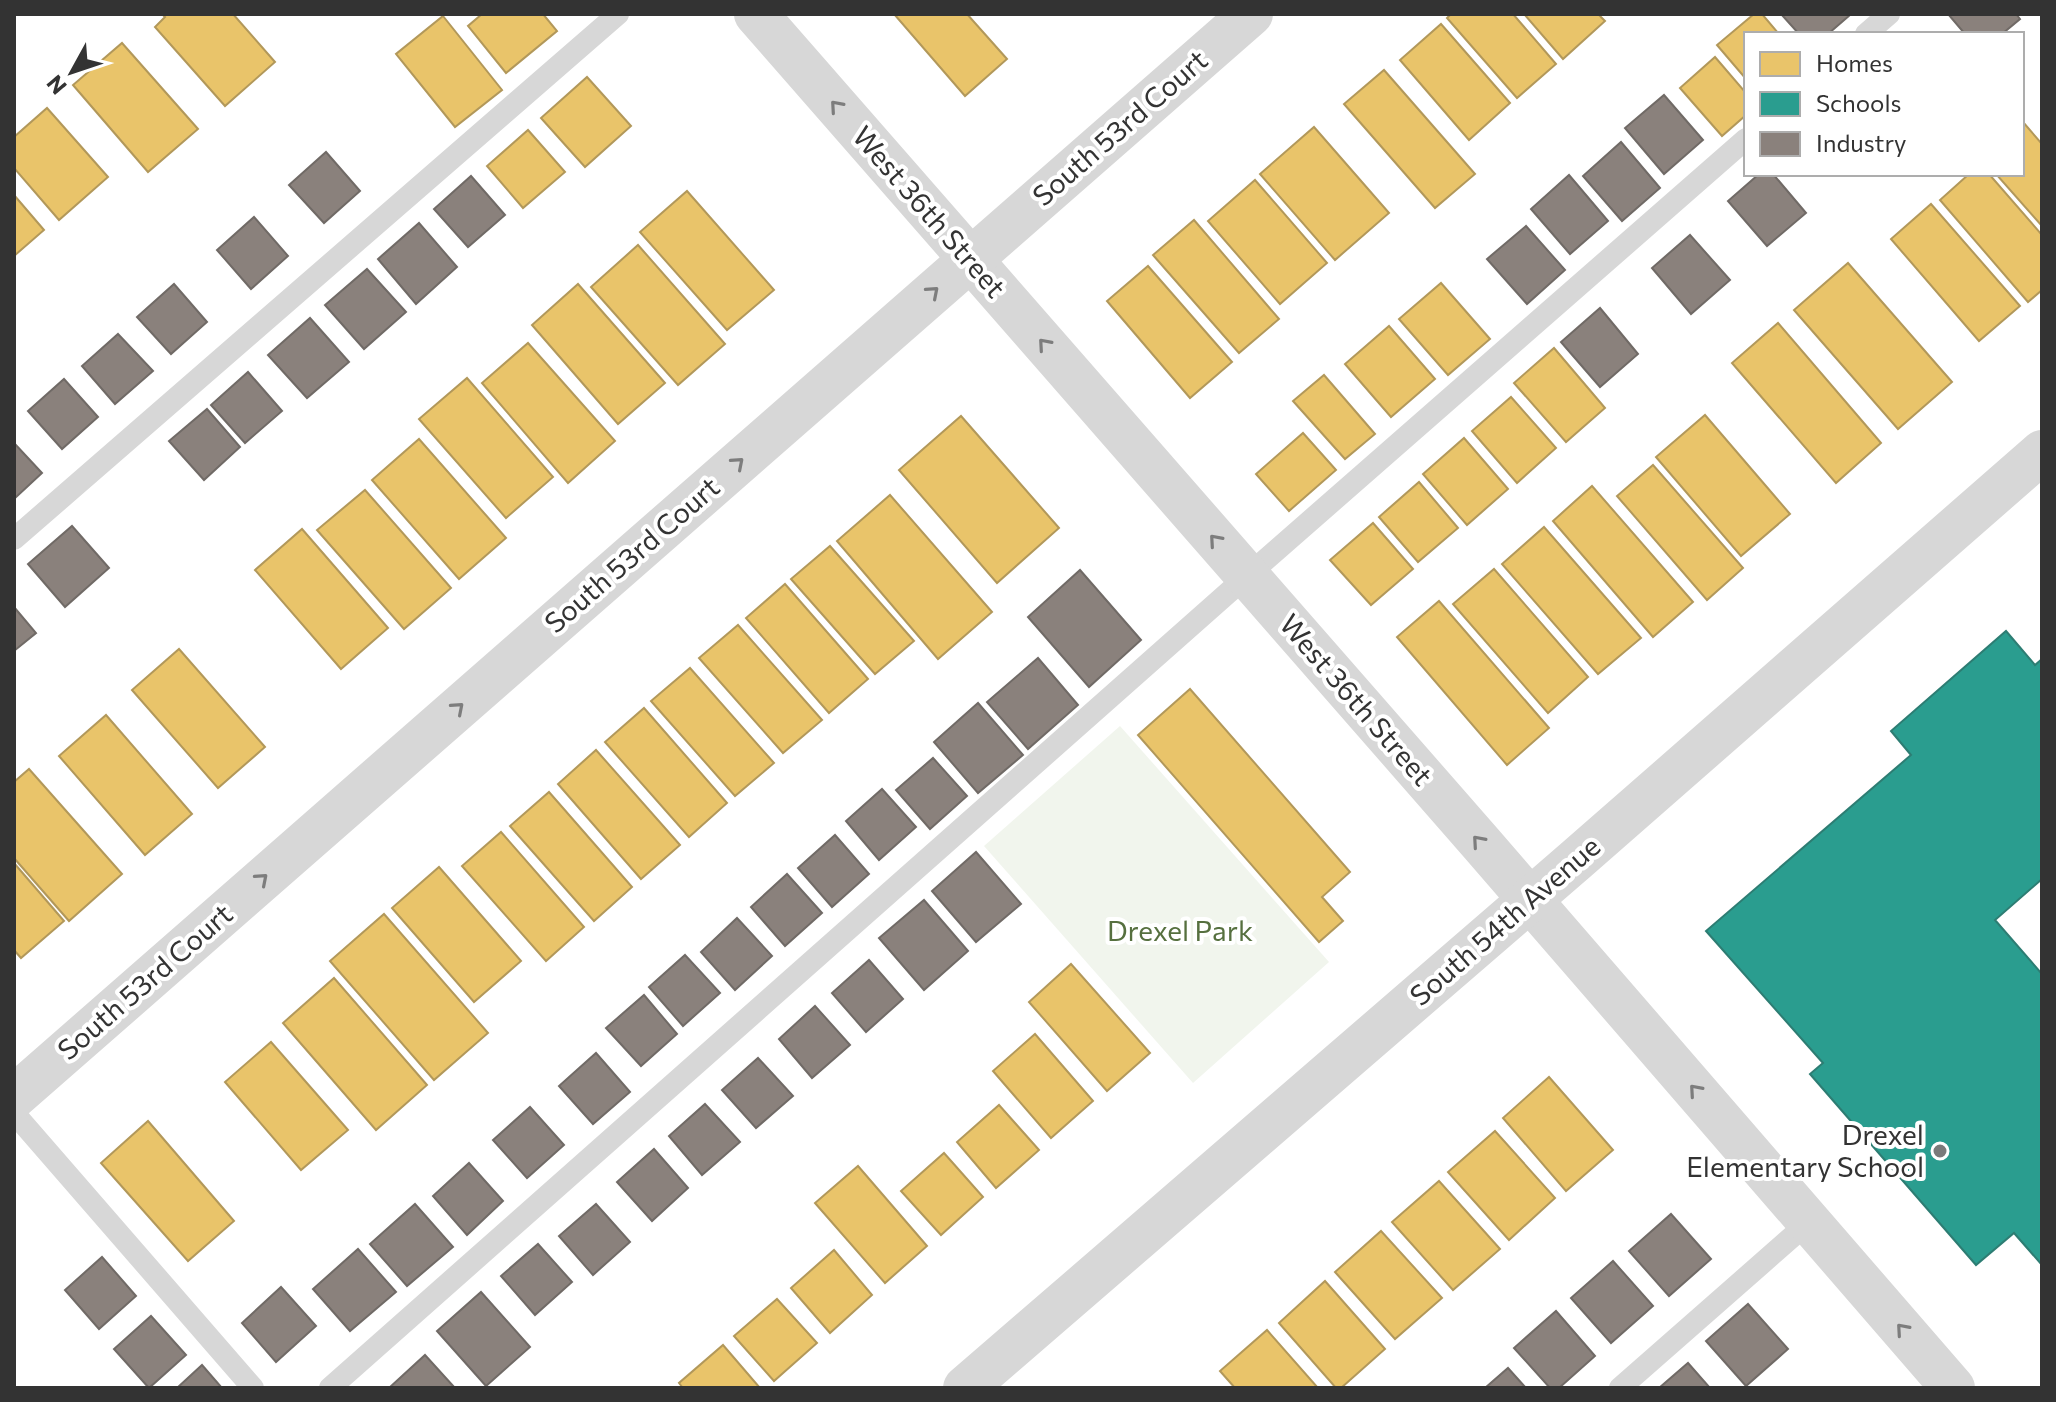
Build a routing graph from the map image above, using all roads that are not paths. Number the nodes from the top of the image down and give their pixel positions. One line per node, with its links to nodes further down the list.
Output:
1 (618, 14): 9 (lane)
2 (756, 14): 7 (street, West 36th Street, one-way to 2)
3 (1251, 14): 7 (street, South 53rd Court)
4 (1889, 14): 5 (lane)
5 (1868, 32)
6 (1744, 141): 10 (lane)
7 (971, 259): 10 (street, West 36th Street, one-way to 7); 12 (street, South 53rd Court, one-way to 7)
8 (2042, 452): 11 (street, South 54th Avenue)
9 (14, 539)
10 (1247, 576): 11 (street, West 36th Street, one-way to 10); 16 (lane)
11 (1529, 900): 14 (street, West 36th Street, one-way to 11); 17 (street, South 54th Avenue)
12 (14, 1097)
13 (14, 1113): 15 (lane)
14 (1809, 1222): 18 (lane); 19 (street, West 36th Street, one-way to 14)
15 (253, 1388)
16 (330, 1388)
17 (965, 1388)
18 (1620, 1388)
19 (1953, 1388)

